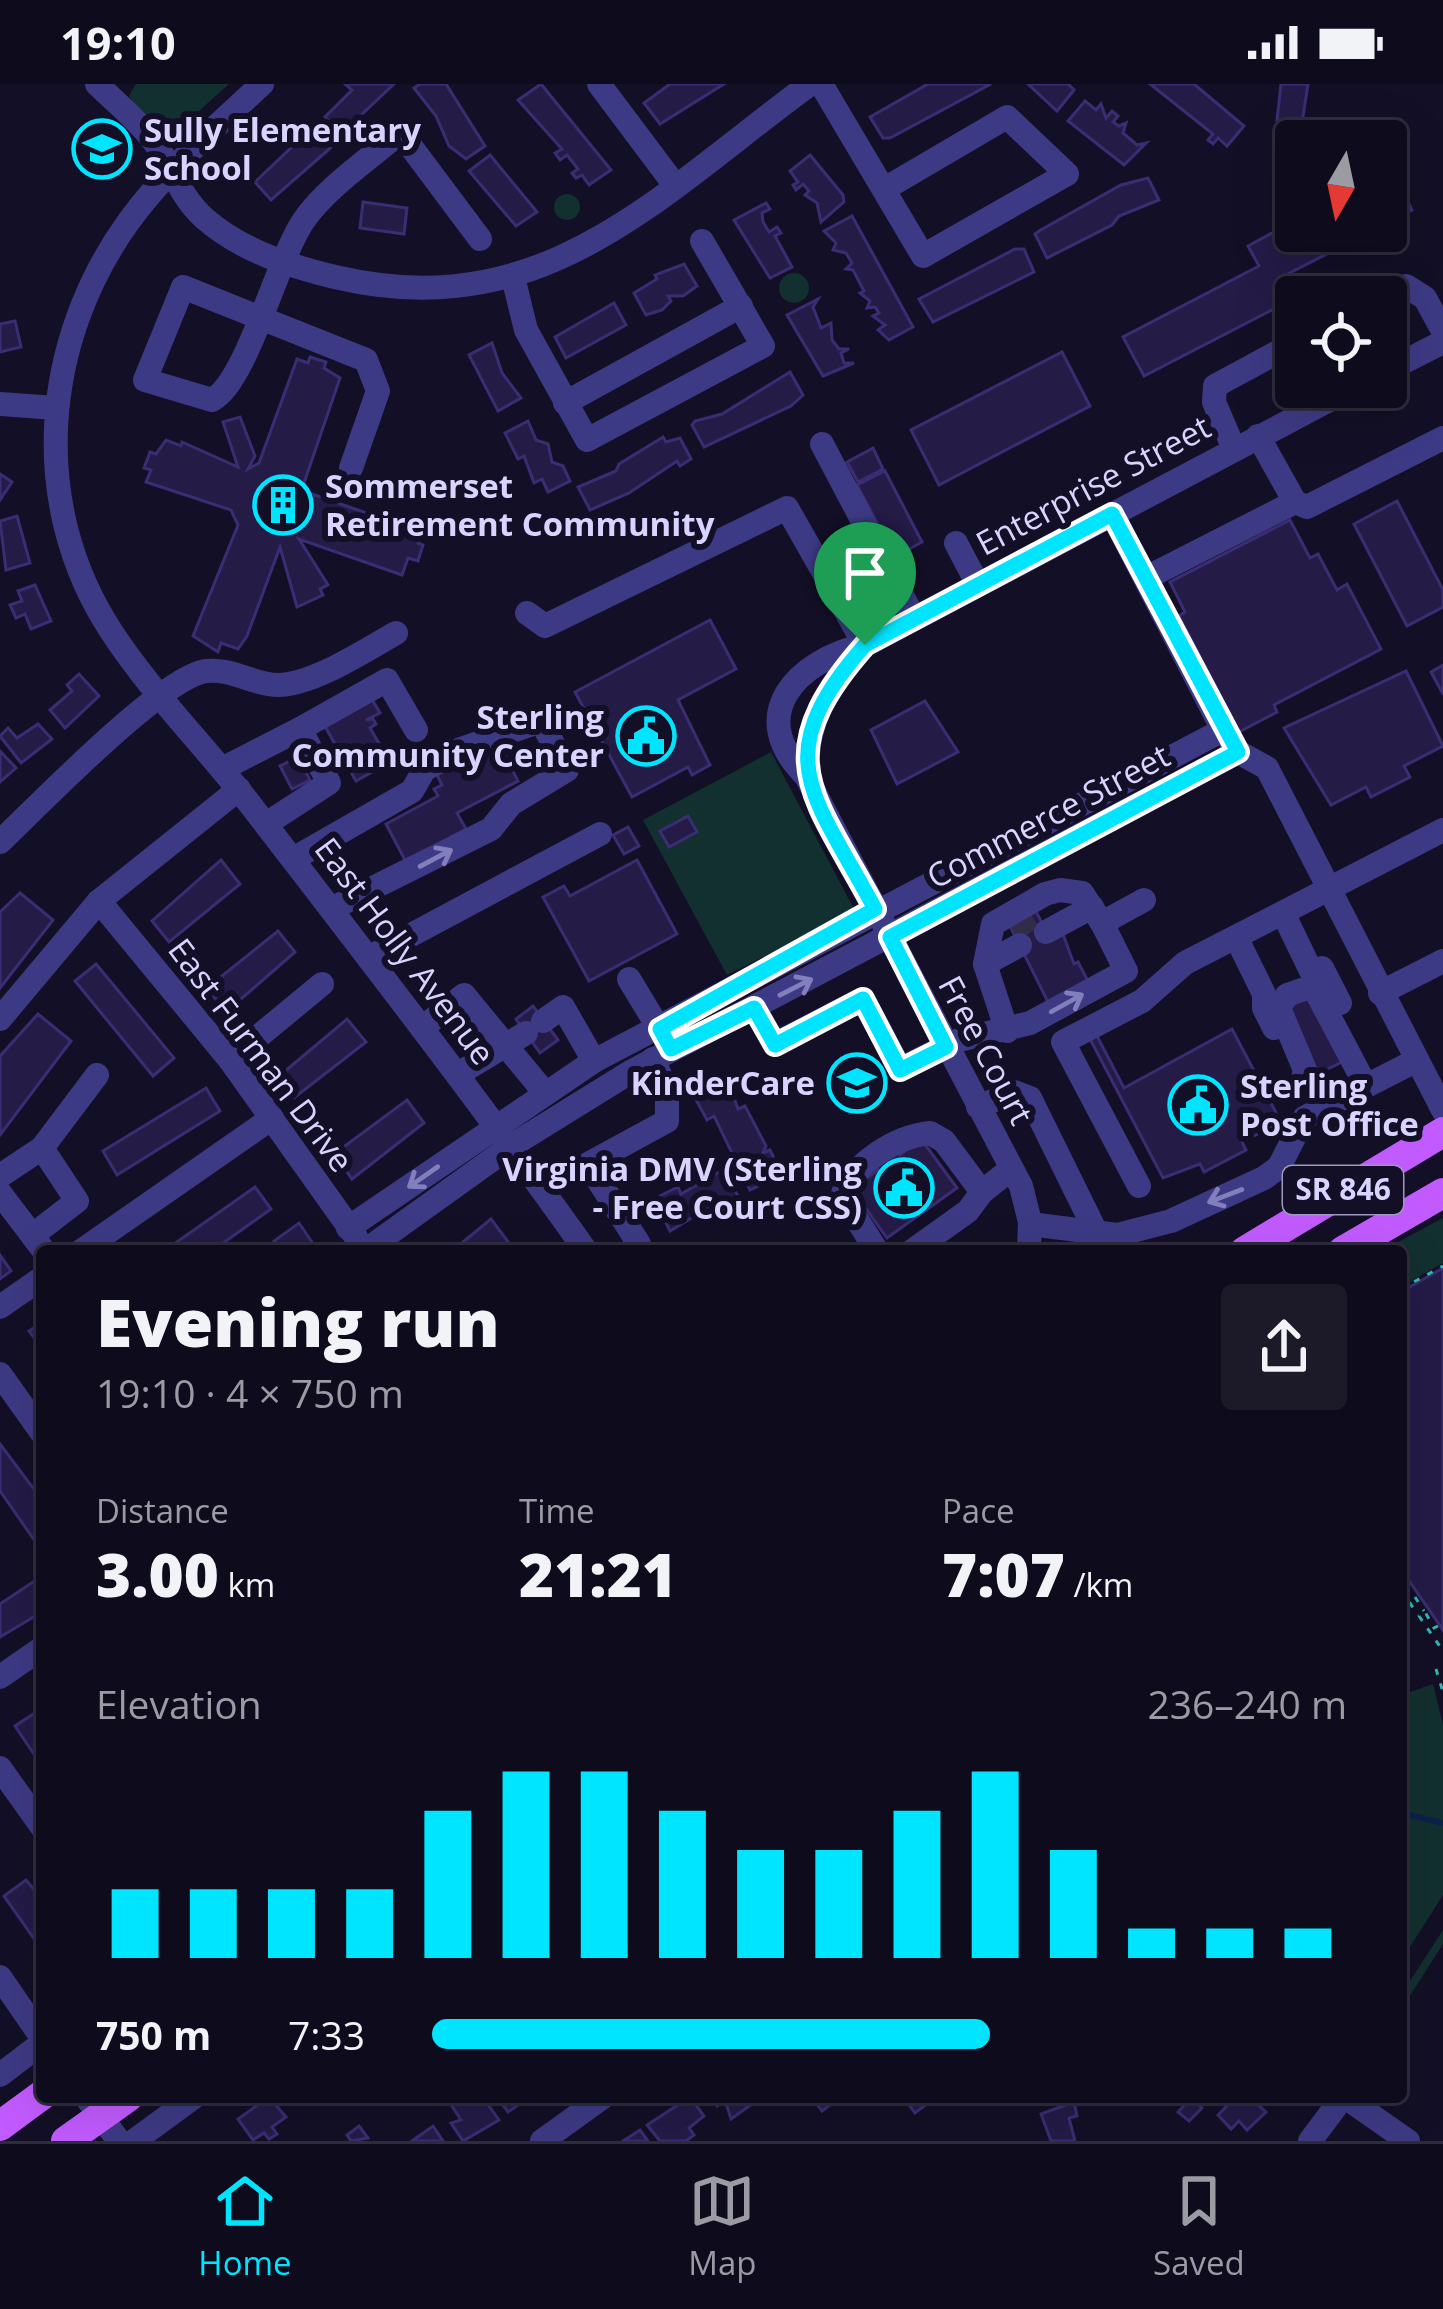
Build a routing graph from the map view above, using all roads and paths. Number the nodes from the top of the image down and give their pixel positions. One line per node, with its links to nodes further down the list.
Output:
1 (262, 84): 6 (street, East Holly Avenue)
2 (810, 84): 7 (street)
3 (821, 84): 8 (street)
4 (602, 85): 7 (street)
5 (108, 88): 6 (street)
6 (169, 176): 11 (street); 22 (street, East Holly Avenue)
7 (674, 184): 12 (street)
8 (886, 188): 8 (street)
9 (480, 239): 11 (street)
10 (703, 242): 14 (street)
11 (284, 263): 12 (street); 15 (street)
12 (513, 277): 20 (street)
13 (1407, 286): 16 (street)
14 (741, 306): 20 (street); 20 (street)
15 (260, 316): 15 (street); 28 (street)
16 (1443, 331)
17 (1443, 342): 19 (street)
18 (1275, 353): 27 (street)
19 (1407, 360)
20 (565, 403)
21 (0, 404): 22 (street)
22 (56, 408): 38 (street, East Holly Avenue)
23 (1313, 408): 24 (street, Enterprise Street)
24 (1258, 436): 27 (street, Enterprise Street); 29 (street)
25 (1443, 438): 29 (street)
26 (822, 444): 35 (street)
27 (1234, 449): 30 (street, Enterprise Street)
28 (351, 468)
29 (1295, 502): 32 (street)
30 (1112, 514): 32 (street); 33 (street, Enterprise Street)
31 (956, 543): 33 (street)
32 (1146, 578): 41 (street)
33 (977, 583): 35 (street, Enterprise Street)
34 (527, 613): 37 (street)
35 (914, 618): 37 (street, Enterprise Street)
36 (396, 633): 38 (street)
37 (865, 645): 55 (street, Enterprise Street)
38 (161, 698): 43 (street, East Holly Avenue); 48 (street)
39 (300, 729): 40 (street); 43 (street); 45 (street)
40 (416, 730)
41 (1222, 730): 42 (street); 55 (street, Commerce Street)
42 (1238, 752): 50 (street); 58 (street, Commerce Street)
43 (222, 769): 44 (street, East Holly Avenue)
44 (239, 789): 45 (street, East Holly Avenue); 52 (street)
45 (266, 824): 49 (street, East Holly Avenue)
46 (1443, 830): 50 (street)
47 (600, 834): 62 (street)
48 (0, 842)
49 (293, 860): 54 (street, East Holly Avenue); 54 (street, one-way to 49)
50 (1328, 891): 56 (street); 67 (street)
51 (1144, 900): 53 (street)
52 (99, 901): 70 (street); 76 (street, East Furman Drive)
53 (1091, 906): 57 (street); 61 (street); 72 (street, one-way to 53)
54 (331, 909): 62 (street, East Holly Avenue)
55 (875, 909): 58 (street, Free Court); 74 (street, Commerce Street)
56 (1283, 914): 60 (street); 64 (street)
57 (1042, 923)
58 (890, 937): 69 (street, Commerce Street, one-way to 58); 75 (street, Free Court)
59 (1016, 937): 61 (street)
60 (1235, 938): 68 (street); 93 (street)
61 (986, 953): 72 (street)
62 (370, 957): 71 (street, East Holly Avenue)
63 (1443, 961): 67 (street)
64 (1311, 971): 68 (street); 82 (street)
65 (629, 979): 74 (street)
66 (322, 985): 76 (street)
67 (1380, 993): 78 (street)
68 (1264, 994): 81 (street)
69 (754, 1008): 74 (street, Commerce Street); 75 (street)
70 (0, 1019)
71 (422, 1028): 73 (street); 79 (street, East Holly Avenue)
72 (1007, 1031): 75 (street)
73 (526, 1033): 77 (street); 79 (street); 83 (street)
74 (662, 1046): 77 (street, Commerce Street); 89 (street, Commerce Street); 106 (street)
75 (946, 1047): 84 (street, Free Court)
76 (230, 1060): 87 (street, East Furman Drive)
77 (594, 1061): 83 (street, Commerce Street)
78 (1415, 1061): 82 (street); 85 (street)
79 (458, 1074): 89 (street, East Holly Avenue)
80 (97, 1075): 90 (street)
81 (1303, 1078): 82 (street); 86 (street)
82 (1373, 1083): 86 (street)
83 (545, 1094): 89 (street, Commerce Street)
84 (978, 1107): 91 (street, Free Court); 98 (street)
85 (1443, 1110)
86 (1311, 1114): 98 (street, Free Court, one-way to 98)
87 (272, 1118): 97 (street, East Furman Drive); 102 (street)
88 (1443, 1132): 108 (main road, SR 846)
89 (504, 1136): 97 (street, one-way to 97); 104 (street); 105 (street, East Holly Avenue)
90 (42, 1148): 92 (street); 101 (street)
91 (1011, 1169): 95 (street); 99 (street, Free Court)
92 (0, 1176)
93 (1139, 1186)
94 (0, 1192): 101 (street)
95 (982, 1192): 100 (street); 107 (street)
96 (1443, 1193): 109 (main road, SR 846)
97 (349, 1228): 103 (street, East Furman Drive)
98 (1097, 1234): 99 (street, Free Court)
99 (1034, 1241)
100 (940, 1242)
101 (39, 1243)
102 (90, 1245)
103 (362, 1245)
104 (373, 1245)
105 (582, 1245)
106 (638, 1245)
107 (873, 1245)
108 (1255, 1245)
109 (1353, 1245)
110 (1443, 1265): 112 (path)
111 (36, 1281): 113 (street)
112 (1407, 1286)
113 (0, 1307)
114 (0, 1374): 115 (street)
115 (36, 1425)
116 (1407, 1597): 118 (path)
117 (1414, 1598): 118 (path)
118 (1422, 1614): 119 (path); 120 (path)
119 (1438, 1625)
120 (1443, 1651)
121 (36, 1652): 123 (street)
122 (1436, 1669): 124 (path)
123 (0, 1677)
124 (1443, 1692)
125 (0, 1768): 126 (street)
126 (36, 1819)
127 (0, 1977): 128 (street)
128 (36, 2032)
129 (36, 2046): 130 (street)
130 (0, 2075)
131 (36, 2100): 137 (main road)
132 (186, 2103): 139 (street)
133 (595, 2103): 140 (street)
134 (1339, 2103): 141 (street)
135 (1353, 2103): 142 (street)
136 (101, 2118): 138 (main road)
137 (0, 2126)
138 (66, 2141)
139 (134, 2141)
140 (542, 2141)
141 (1310, 2141)
142 (1408, 2141)

